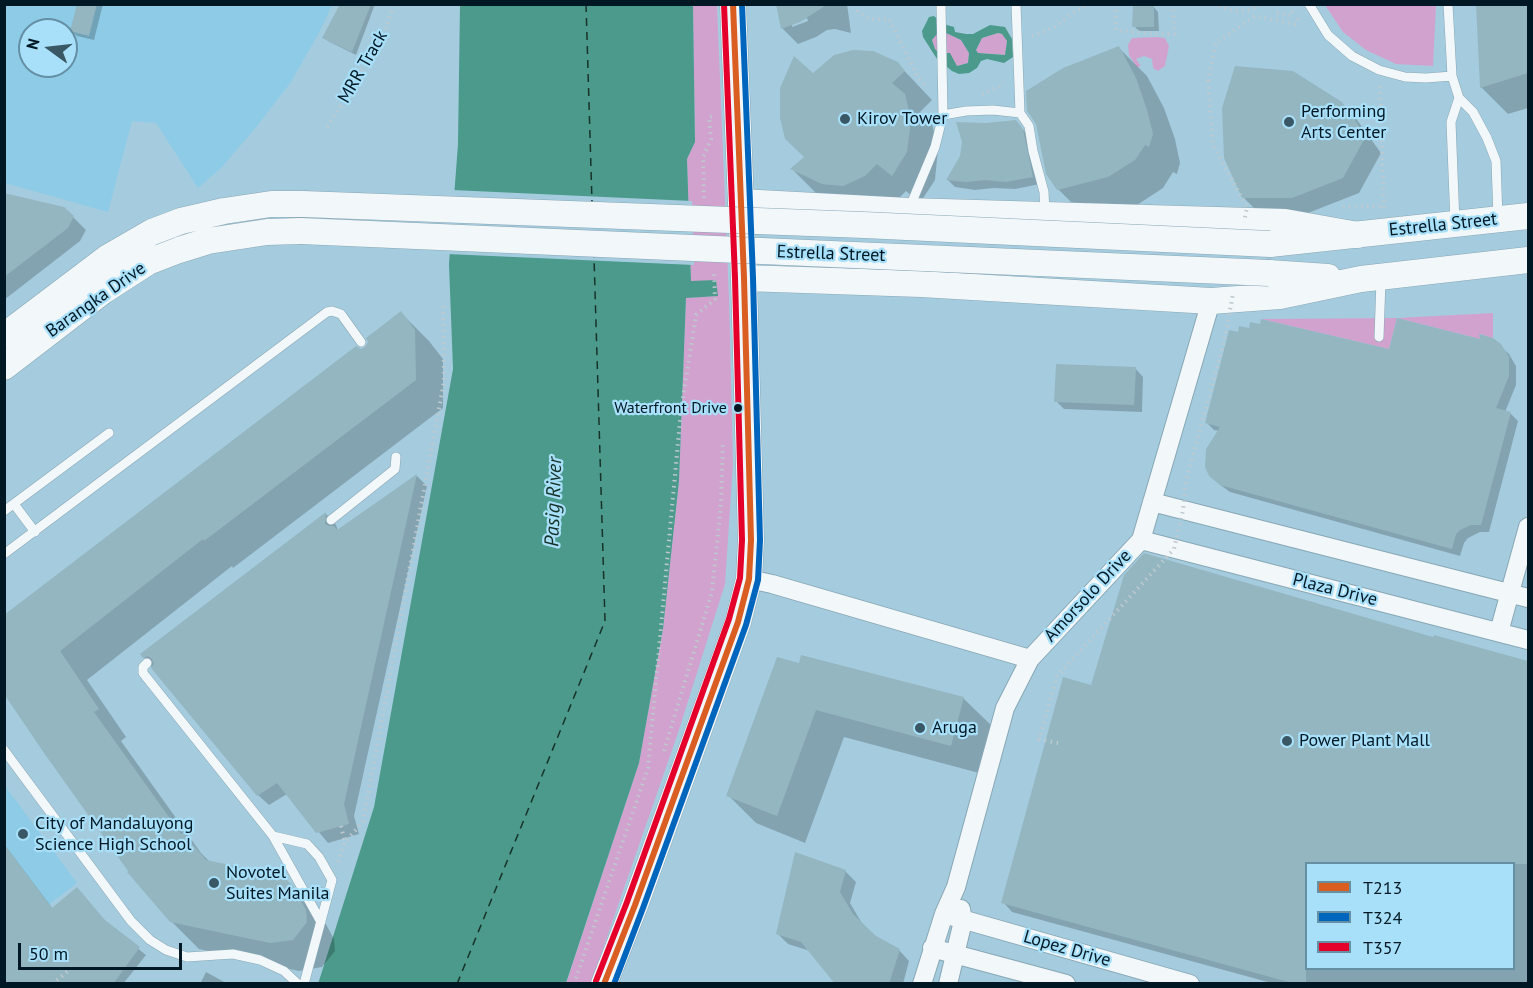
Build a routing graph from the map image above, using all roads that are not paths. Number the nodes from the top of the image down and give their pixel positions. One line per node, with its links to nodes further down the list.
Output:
1 (733, 4): 10 (main road)
2 (941, 4): 9 (lane)
3 (1016, 4): 8 (lane)
4 (1309, 4): 6 (lane)
5 (1448, 4): 6 (lane)
6 (1452, 76): 7 (lane)
7 (1459, 98): 15 (lane); 16 (lane)
8 (1020, 113): 9 (lane); 13 (lane)
9 (943, 115): 12 (lane)
10 (741, 202): 12 (main road, Estrella Street); 20 (main road)
11 (303, 204): 18 (main road, Estrella Street, bridge); 25 (main road, Barangka Drive)
12 (908, 211): 13 (main road, Estrella Street); 23 (main road)
13 (1046, 215): 18 (main road, Estrella Street)
14 (1528, 216): 15 (main road, Estrella Street)
15 (1498, 219): 16 (main road, Estrella Street)
16 (1455, 223): 18 (main road, Estrella Street)
17 (301, 231): 22 (main road, Estrella Street, bridge); 28 (main road, Barangka Drive)
18 (1280, 236): 22 (main road)
19 (1528, 260): 21 (main road, Estrella Street)
20 (744, 278): 23 (main road, Estrella Street); 39 (main road)
21 (1371, 278): 22 (main road, Estrella Street); 26 (lane)
22 (1277, 281): 24 (main road, Estrella Street)
23 (921, 284): 24 (main road, Estrella Street)
24 (1211, 301): 31 (street, Amorsolo Drive)
25 (4, 336)
26 (1379, 337)
27 (361, 342): 36 (lane)
28 (4, 367)
29 (109, 433): 32 (lane)
30 (396, 457): 34 (lane)
31 (1152, 502): 37 (street, Amorsolo Drive); 40 (street)
32 (14, 504): 33 (lane); 36 (lane)
33 (4, 511)
34 (331, 520)
35 (1528, 528): 40 (street)
36 (35, 532): 38 (lane)
37 (1141, 540): 42 (street, Plaza Drive); 44 (street, Amorsolo Drive)
38 (4, 554)
39 (749, 579): 44 (street); 58 (main road)
40 (1510, 593): 41 (street); 42 (street)
41 (1528, 598)
42 (1499, 632): 43 (street, Plaza Drive)
43 (1528, 640)
44 (1030, 659): 48 (street, Amorsolo Drive)
45 (147, 663): 47 (lane)
46 (4, 750): 56 (lane)
47 (273, 836): 49 (lane); 50 (lane)
48 (956, 887): 51 (street, Amorsolo Drive); 52 (street, Amorsolo Drive)
49 (305, 892): 50 (lane); 53 (lane)
50 (328, 893): 53 (lane)
51 (944, 914): 52 (street, Lopez Drive); 54 (street, Amorsolo Drive)
52 (963, 921): 55 (street, Amorsolo Drive); 62 (street, Lopez Drive)
53 (321, 922): 57 (lane)
54 (932, 948): 55 (street, Lopez Drive); 59 (street, Amorsolo Drive)
55 (956, 955): 60 (street, Amorsolo Drive); 61 (street, Lopez Drive)
56 (298, 984)
57 (304, 984)
58 (604, 984)
59 (922, 984)
60 (948, 984)
61 (1066, 984)
62 (1190, 984)

